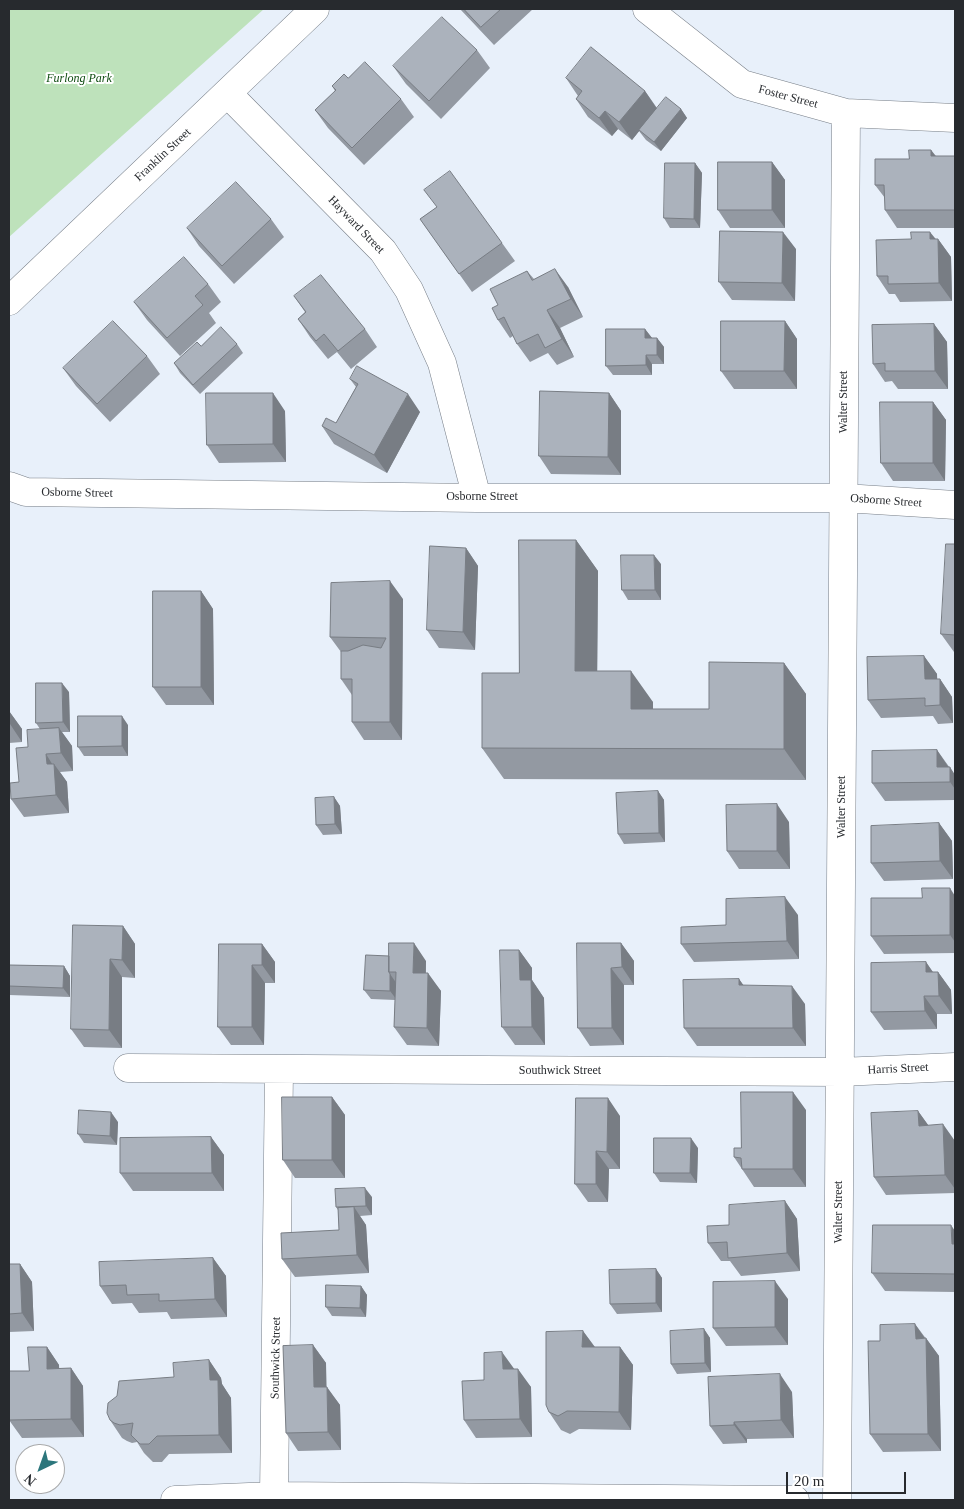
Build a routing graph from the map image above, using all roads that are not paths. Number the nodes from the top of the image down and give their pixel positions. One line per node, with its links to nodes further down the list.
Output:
1 (316, 9): 3 (street, Franklin Street)
2 (647, 9): 4 (street, Foster Street)
3 (228, 94): 6 (street, Franklin Street); 8 (street, Hayward Street)
4 (846, 113): 5 (street, Foster Street); 9 (street, Walter Street)
5 (955, 118)
6 (9, 300)
7 (9, 486): 8 (street, Osborne Street)
8 (477, 498): 9 (street, Osborne Street)
9 (844, 498): 10 (street, Osborne Street); 14 (street, Walter Street)
10 (955, 505)
11 (955, 1067): 14 (street, Harris Street)
12 (128, 1068): 13 (street, Southwick Street)
13 (279, 1070): 14 (street, Southwick Street); 15 (street, Southwick Street)
14 (840, 1072): 18 (street, Walter Street)
15 (274, 1496): 16 (street); 17 (street)
16 (175, 1500)
17 (794, 1500)
18 (837, 1500)

